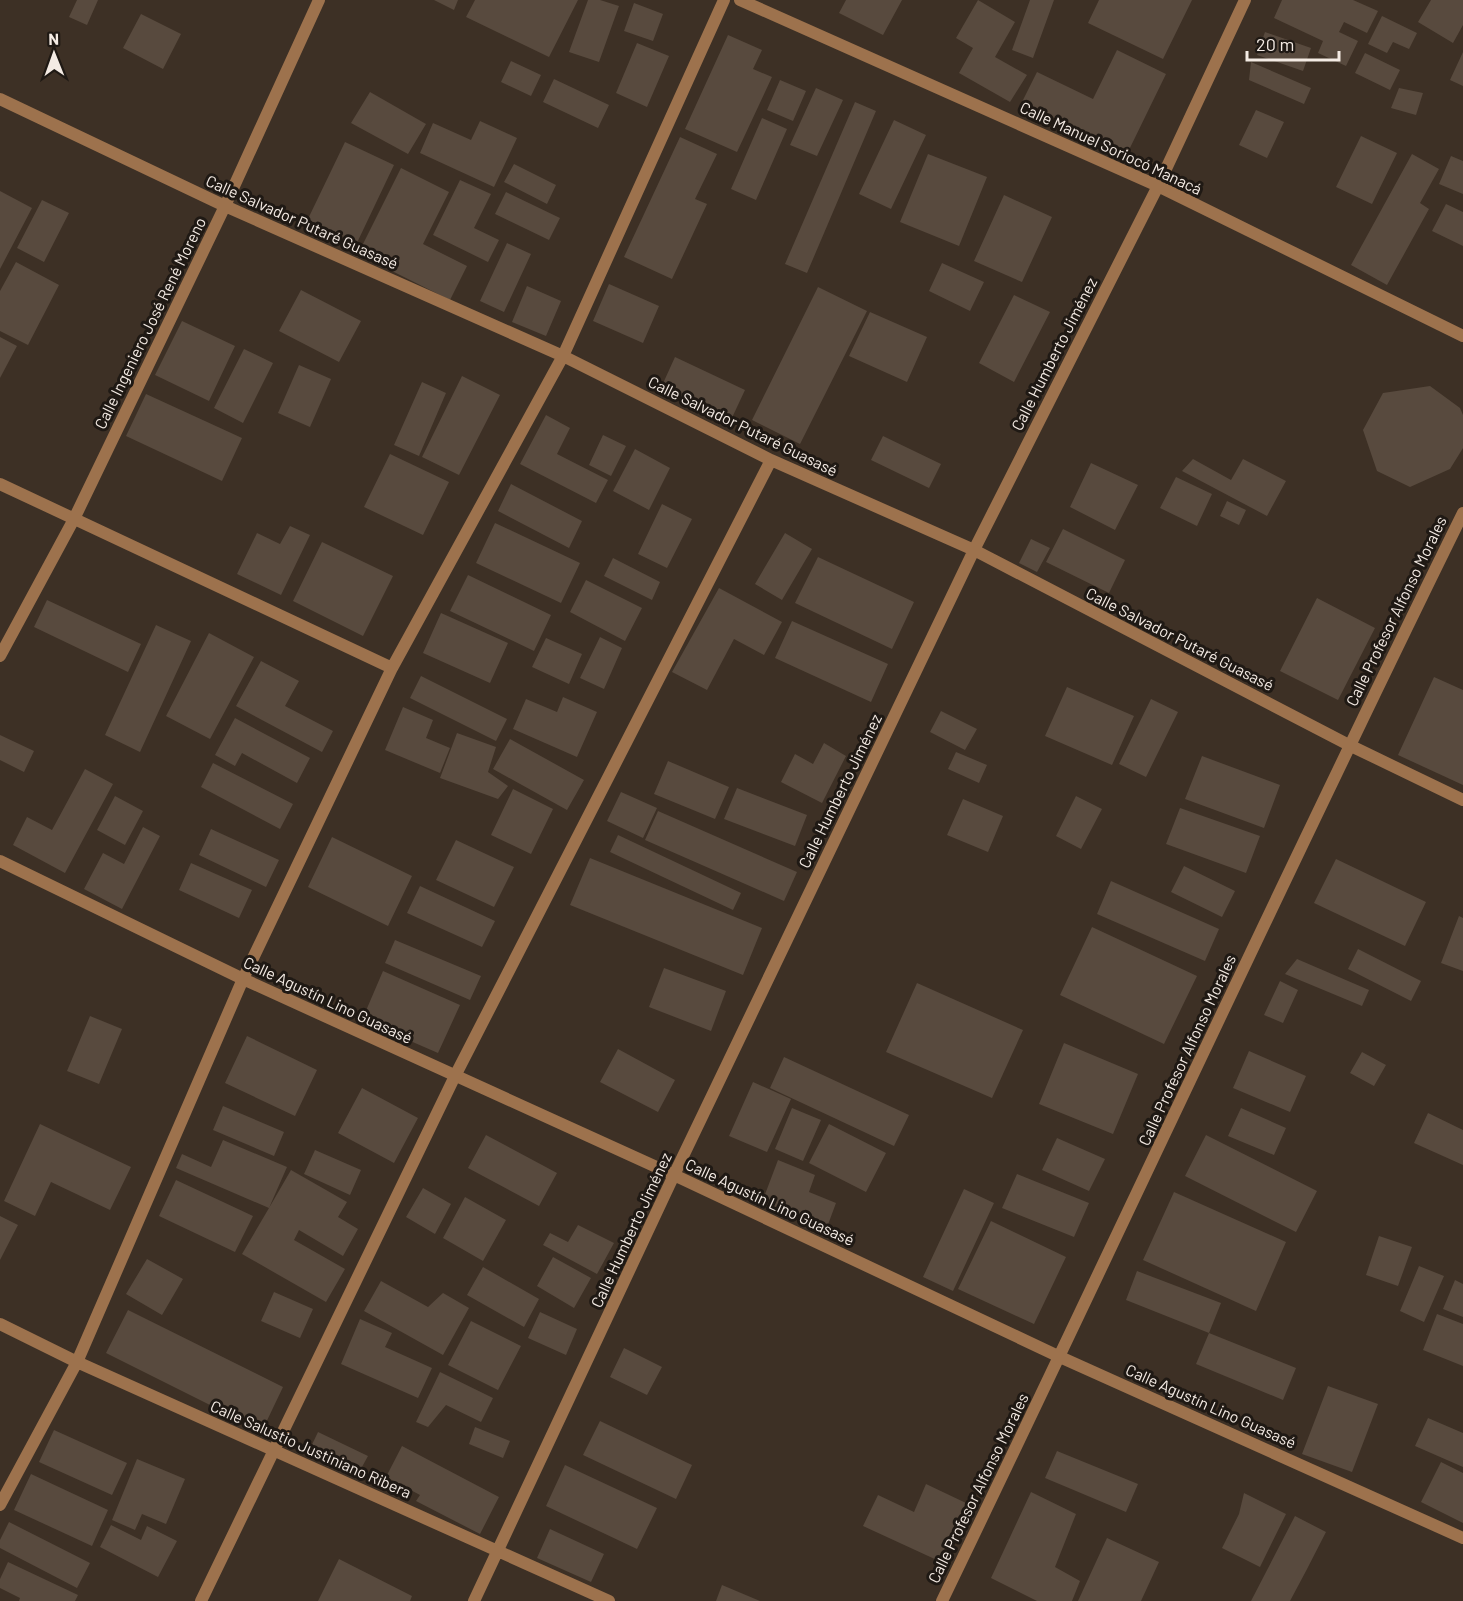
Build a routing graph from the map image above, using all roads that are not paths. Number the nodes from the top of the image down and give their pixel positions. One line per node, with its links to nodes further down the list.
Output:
1 (319, 0): 7 (street, Calle Ingeniero José René Moreno)
2 (724, 0): 9 (street)
3 (740, 0): 6 (street, Calle Manuel Soriocó Manacá)
4 (1245, 0): 6 (street, Calle Humberto Jiménez)
5 (0, 99): 7 (street, Calle Salvador Putaré Guasasé)
6 (1158, 186): 8 (street, Calle Manuel Soriocó Manacá); 14 (street, Calle Humberto Jiménez)
7 (225, 206): 9 (street, Calle Salvador Putaré Guasasé); 13 (street, Calle Ingeniero José René Moreno)
8 (1463, 336)
9 (563, 356): 10 (street, Calle Salvador Putaré Guasasé); 16 (street)
10 (771, 460): 14 (street, Calle Salvador Putaré Guasasé); 21 (street)
11 (0, 484): 13 (street)
12 (1463, 513): 17 (street, Calle Profesor Alfonso Morales)
13 (74, 519): 15 (street, Calle Ingeniero José René Moreno); 16 (street)
14 (974, 550): 17 (street, Calle Salvador Putaré Guasasé); 22 (street, Calle Humberto Jiménez)
15 (0, 656)
16 (392, 668): 20 (street)
17 (1349, 745): 18 (street, Calle Salvador Putaré Guasasé); 24 (street, Calle Profesor Alfonso Morales)
18 (1463, 800)
19 (0, 861): 20 (street, Calle Agustín Lino Guasasé)
20 (243, 979): 21 (street, Calle Agustín Lino Guasasé); 25 (street)
21 (456, 1076): 22 (street, Calle Agustín Lino Guasasé); 26 (street)
22 (674, 1175): 24 (street, Calle Agustín Lino Guasasé); 29 (street, Calle Humberto Jiménez)
23 (0, 1324): 25 (street, Calle Salustio Justiniano Ribera)
24 (1060, 1357): 28 (street, Calle Agustín Lino Guasasé); 33 (street, Calle Profesor Alfonso Morales)
25 (77, 1362): 26 (street, Calle Salustio Justiniano Ribera); 27 (street)
26 (275, 1451): 29 (street, Calle Salustio Justiniano Ribera); 30 (street)
27 (0, 1505)
28 (1463, 1538)
29 (498, 1552): 31 (street, Calle Humberto Jiménez); 32 (street, Calle Salustio Justiniano Ribera)
30 (201, 1601)
31 (474, 1601)
32 (609, 1601)
33 (942, 1601)

